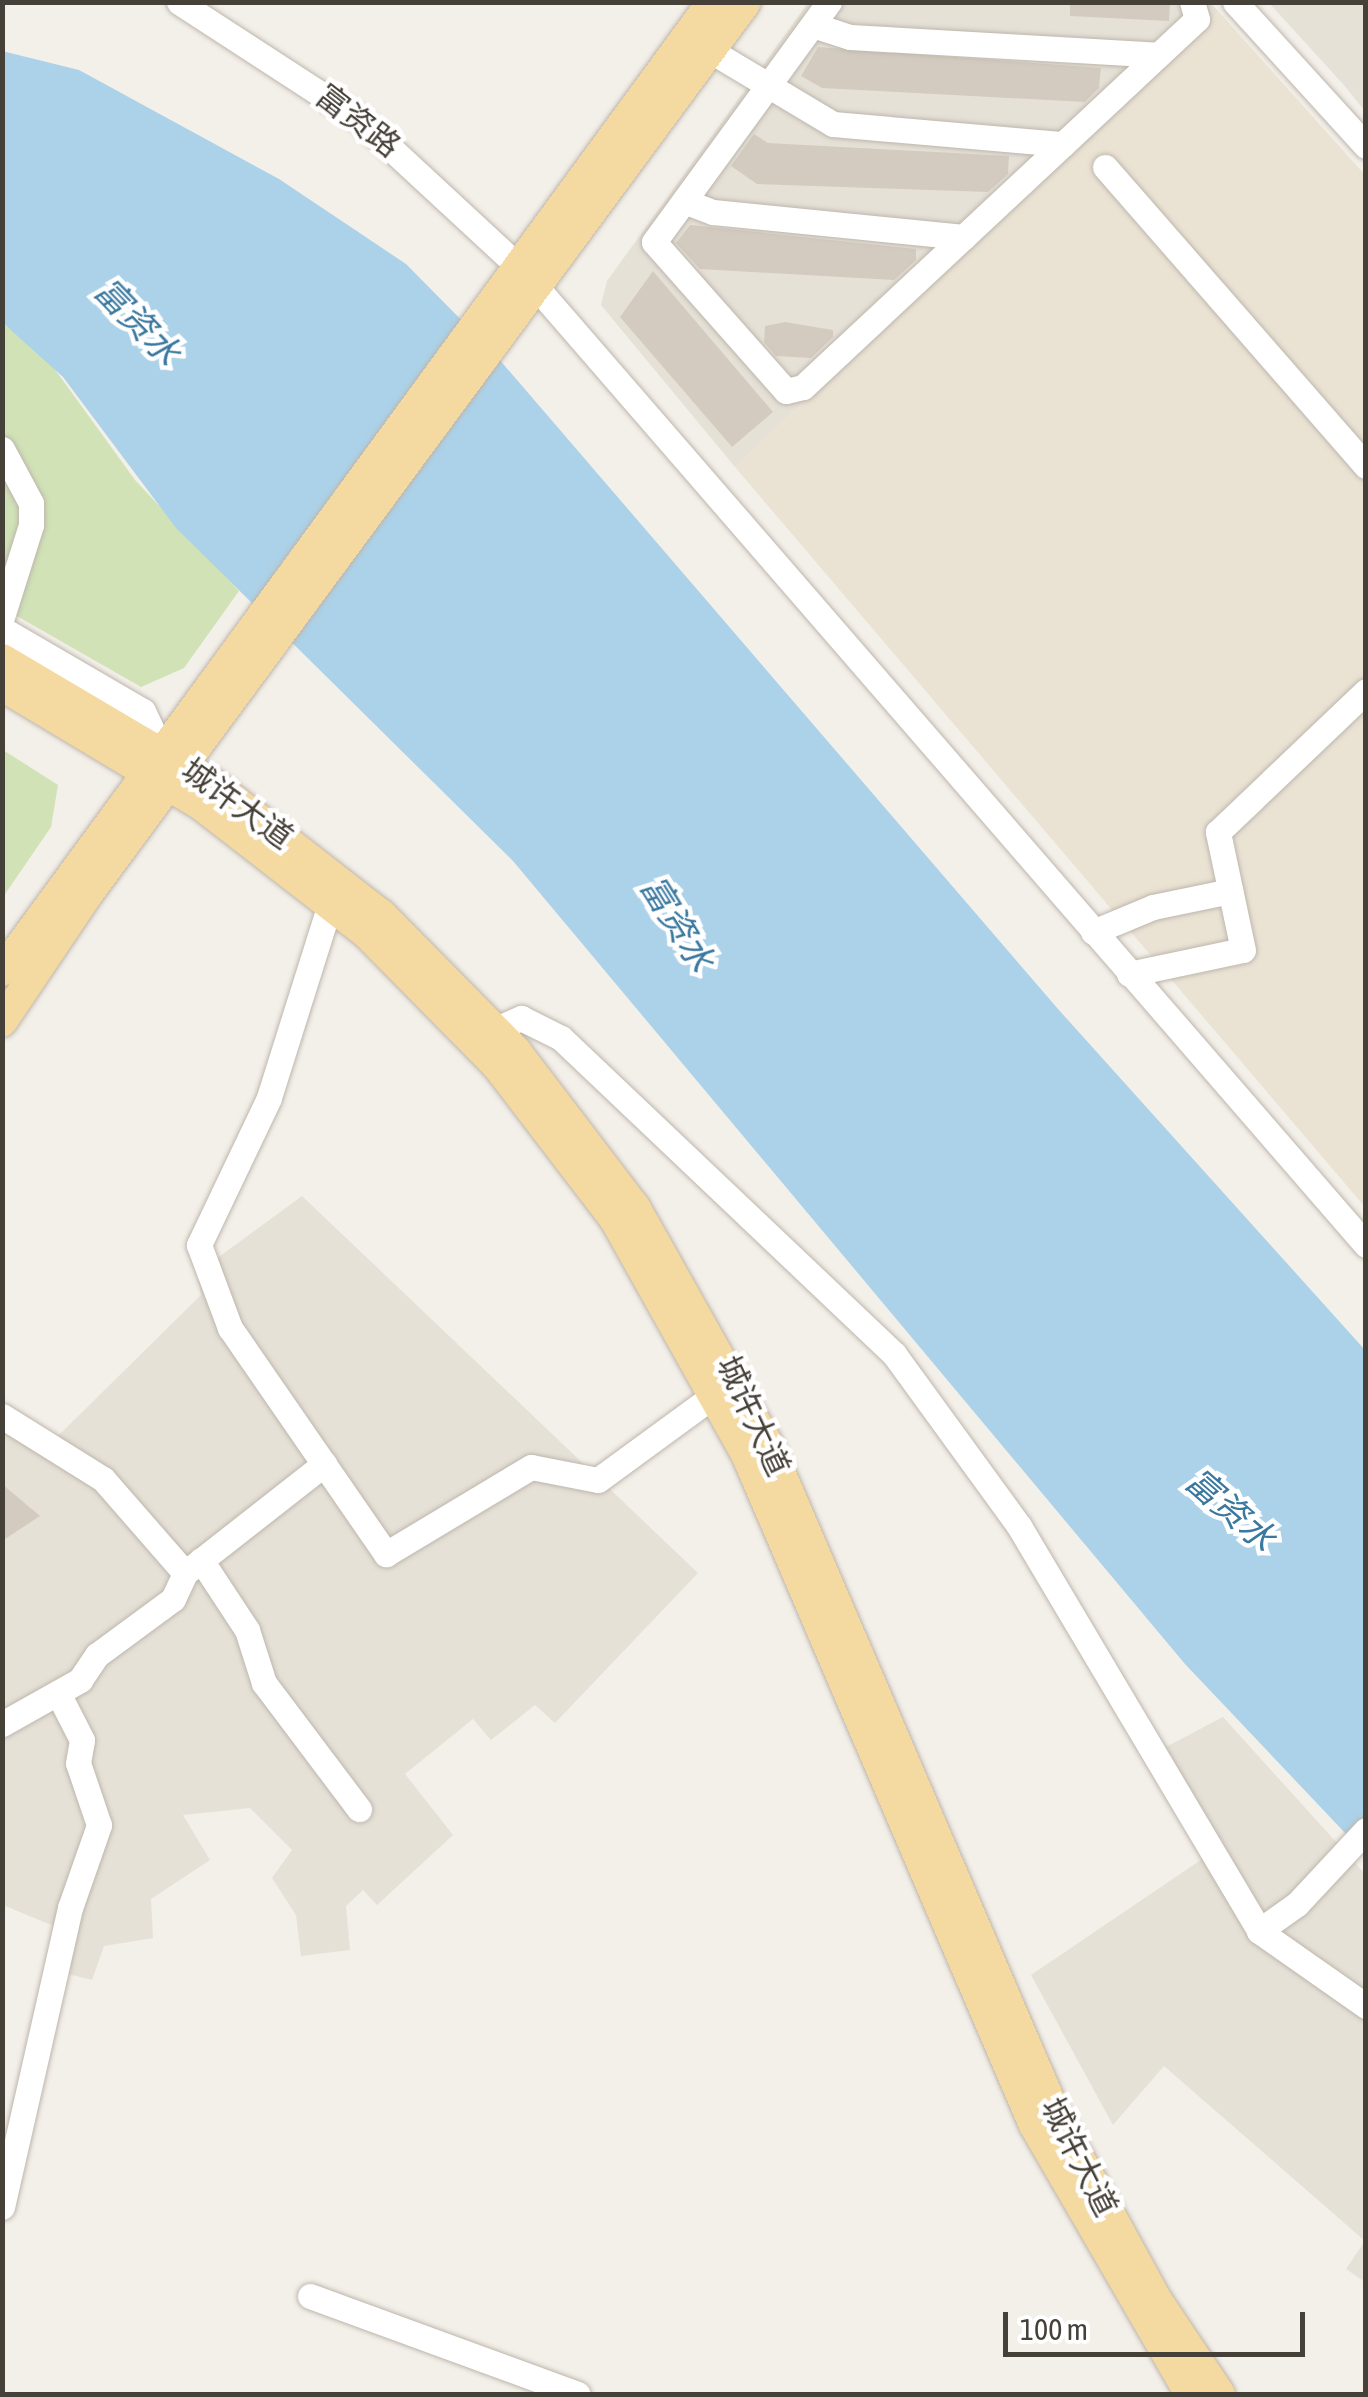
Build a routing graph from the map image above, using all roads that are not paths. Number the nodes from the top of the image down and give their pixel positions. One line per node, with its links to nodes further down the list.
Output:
1 (179, 2): 16 (street, 富资路)
2 (712, 2): 16 (main road)
3 (746, 2): 8 (main road)
4 (829, 2): 7 (street)
5 (1192, 2): 9 (street)
6 (1235, 2): 12 (street)
7 (813, 25): 9 (street); 10 (street)
8 (711, 51): 10 (street); 16 (main road)
9 (1158, 56): 11 (street)
10 (767, 88): 11 (street); 14 (street)
11 (1063, 144): 15 (street)
12 (1366, 146)
13 (1105, 167): 18 (street)
14 (684, 201): 15 (street); 15 (street)
15 (964, 237)
16 (527, 277): 24 (main road); 27 (street, 富资路)
17 (2, 449): 19 (street)
18 (1366, 466)
19 (2, 618)
20 (2, 628): 24 (street)
21 (2, 659): 24 (main road, 城许大道)
22 (2, 686): 24 (main road, 城许大道)
23 (1366, 691): 25 (street)
24 (165, 766): 26 (main road, 城许大道); 28 (main road); 30 (main road); 31 (main road, 城许大道)
25 (1230, 891): 27 (street); 29 (street)
26 (330, 904): 31 (main road, 城许大道); 35 (street)
27 (1093, 932): 29 (street, 富资路)
28 (2, 971)
29 (1129, 974): 32 (street, 富资路)
30 (2, 1022)
31 (483, 1033): 33 (main road, 城许大道); 41 (street); 47 (main road, 城许大道)
32 (1366, 1245)
33 (717, 1393): 35 (street); 46 (main road, 城许大道)
34 (2, 1416): 36 (street)
35 (324, 1464): 36 (street)
36 (193, 1566): 37 (street); 39 (street)
37 (58, 1693): 38 (street); 43 (street)
38 (2, 1724)
39 (359, 1809)
40 (1358, 1840): 41 (street)
41 (1259, 1931): 42 (street)
42 (1366, 2006)
43 (2, 2207)
44 (310, 2296): 45 (street)
45 (578, 2394)
46 (1190, 2394)
47 (1220, 2394)

